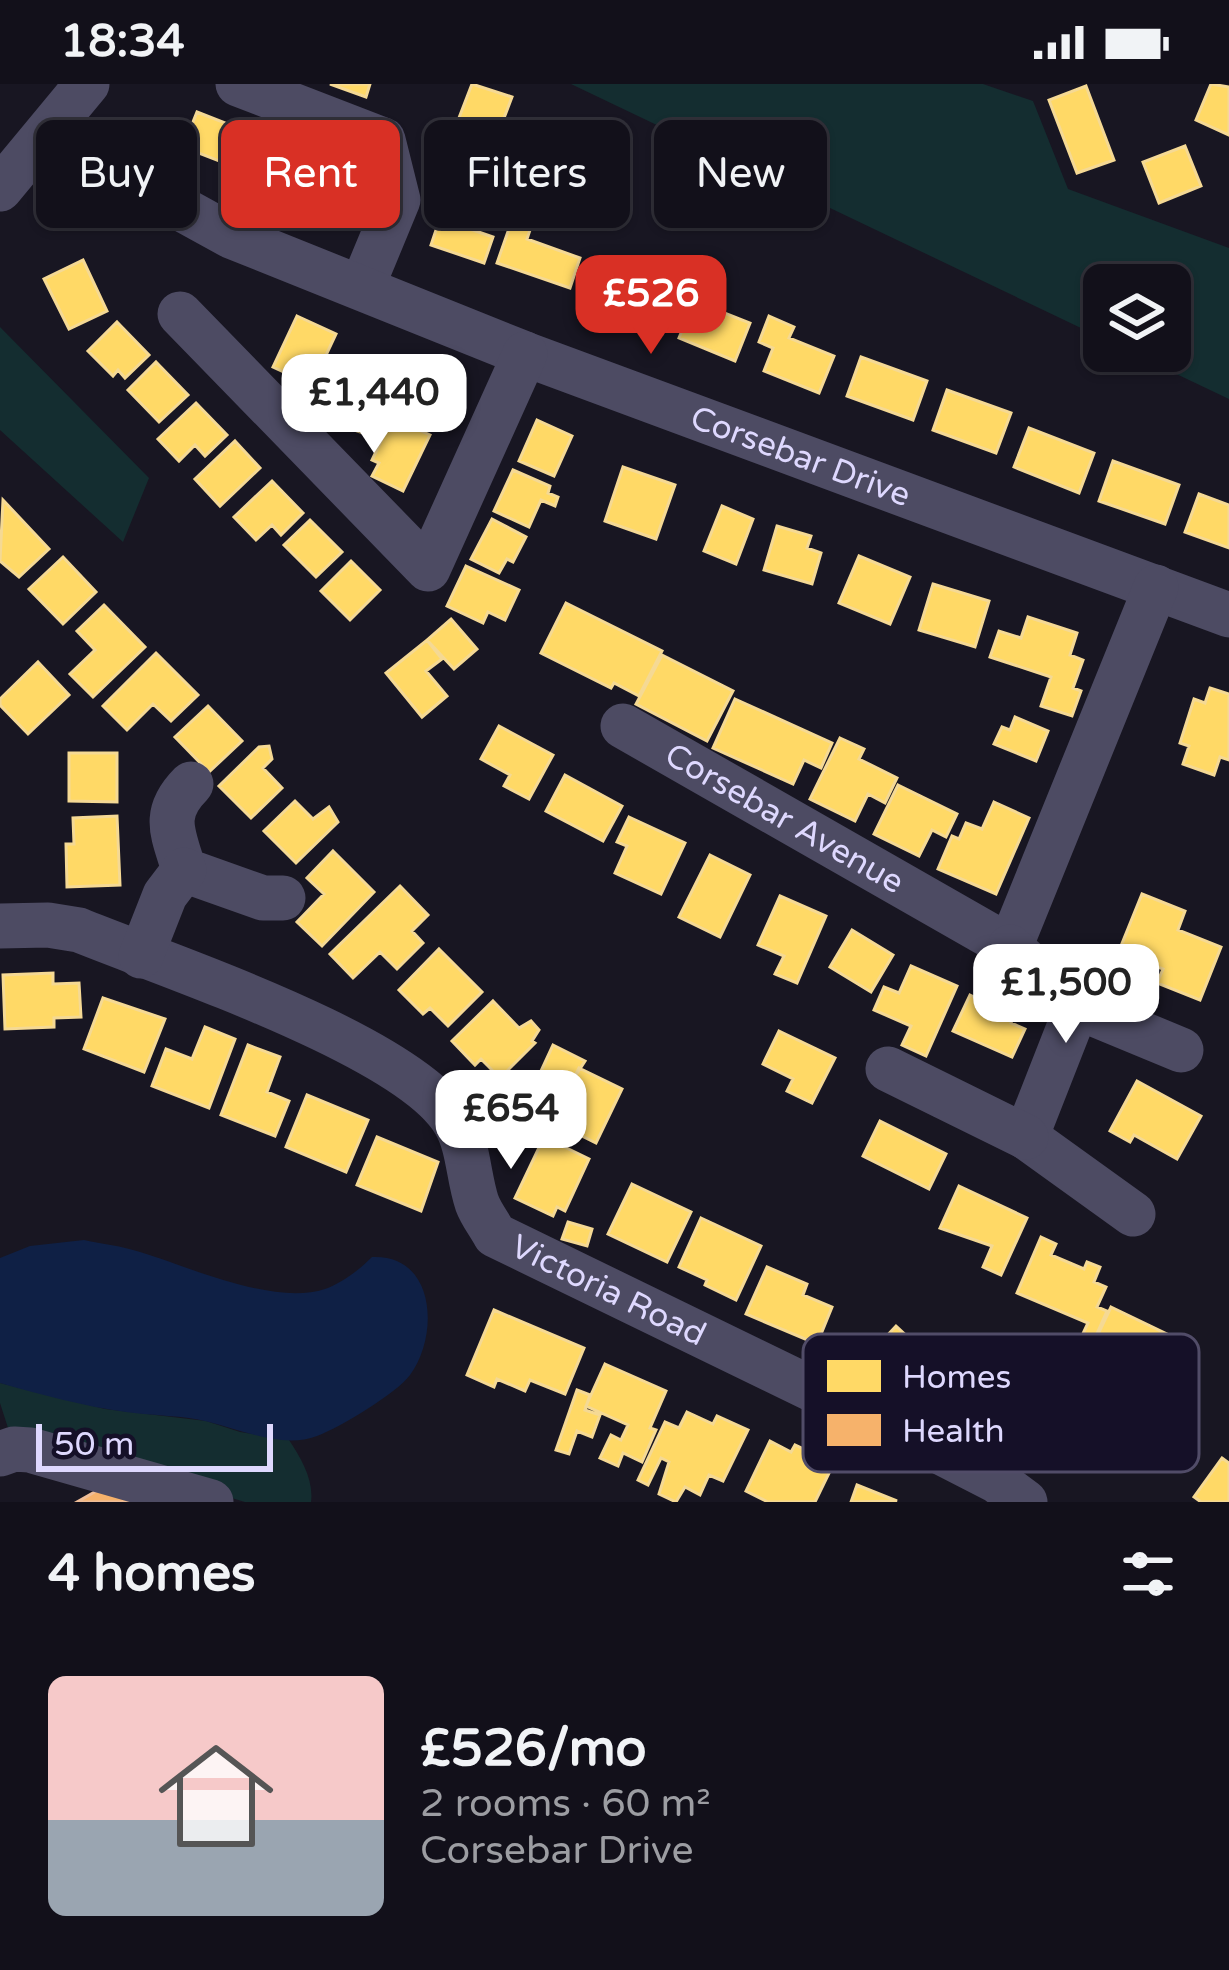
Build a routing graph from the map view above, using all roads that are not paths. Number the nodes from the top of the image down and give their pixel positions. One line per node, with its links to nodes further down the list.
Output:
1 (86, 84): 3 (street)
2 (238, 84): 7 (street)
3 (59, 120)
4 (36, 147): 5 (street)
5 (0, 189)
6 (197, 217): 7 (street, Corsebar Drive)
7 (362, 287): 9 (street, Corsebar Drive)
8 (180, 314): 9 (street)
9 (525, 354): 10 (street, Corsebar Drive)
10 (1156, 587): 11 (street, Corsebar Drive); 17 (street)
11 (1229, 615)
12 (623, 726): 17 (street, Corsebar Avenue)
13 (191, 784): 14 (street)
14 (184, 870): 15 (street); 18 (street)
15 (283, 898)
16 (0, 926): 18 (street, Victoria Road)
17 (1010, 947): 19 (street, Corsebar Avenue)
18 (141, 956): 24 (street, Victoria Road)
19 (1077, 1007): 20 (street, Corsebar Avenue); 22 (street)
20 (1181, 1050)
21 (888, 1069): 22 (street)
22 (1026, 1137): 23 (street)
23 (1133, 1214)
24 (803, 1385)
25 (0, 1454): 27 (street)
26 (979, 1472): 28 (street, Victoria Road)
27 (211, 1502)
28 (1024, 1502)

